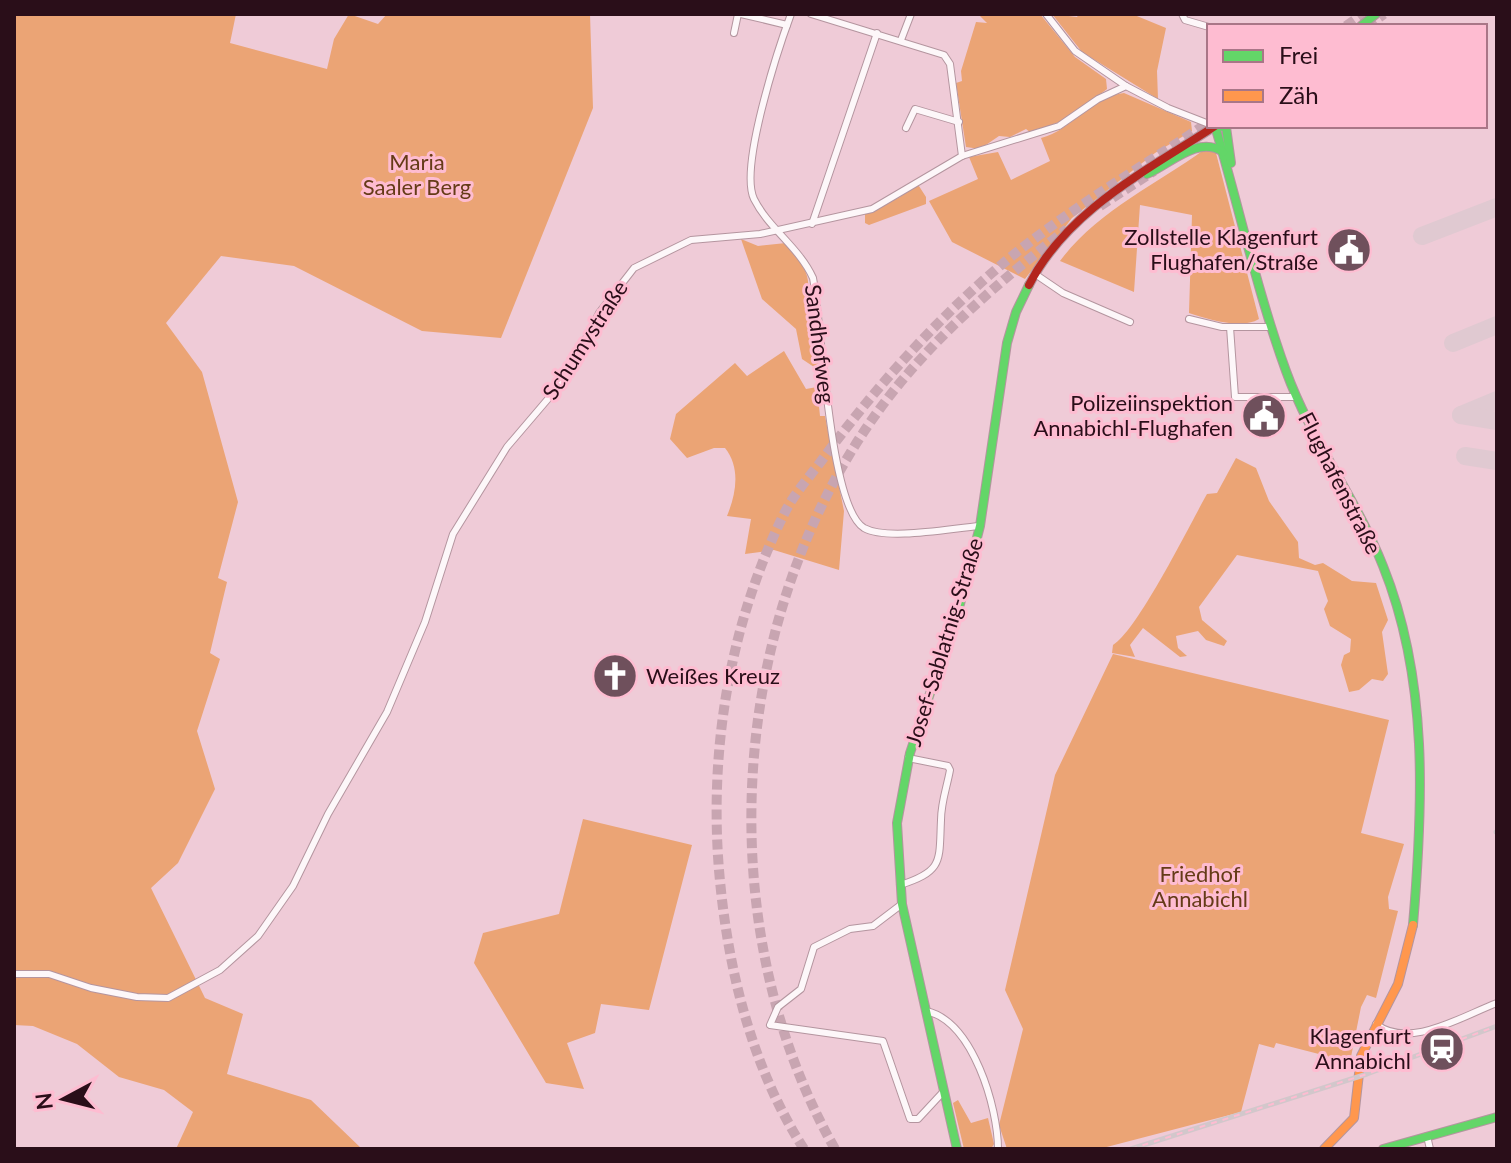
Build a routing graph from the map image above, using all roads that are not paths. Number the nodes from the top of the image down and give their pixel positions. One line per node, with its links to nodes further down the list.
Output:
1 (740, 14): 7 (street); 9 (street)
2 (791, 14): 7 (street, Sandhofweg)
3 (811, 14): 10 (street)
4 (911, 14): 11 (street)
5 (1046, 14): 12 (street)
6 (1182, 14): 8 (street)
7 (787, 25): 24 (street, Sandhofweg)
8 (1207, 26)
9 (734, 33)
10 (877, 33): 11 (street); 23 (street)
11 (901, 40): 13 (street)
12 (1126, 86): 14 (street); 20 (street, Schumystraße)
13 (959, 122): 15 (street); 20 (street)
14 (1207, 123)
15 (906, 128)
16 (1212, 128): 21 (main road, Josef-Sablatnig-Straße)
17 (1216, 128): 19 (main road, Flughafenstraße)
18 (1226, 128): 22 (main road, Flughafenstraße)
19 (1224, 153): 21 (main road); 22 (main road, Flughafenstraße)
20 (962, 156): 23 (street, Schumystraße)
21 (1139, 176): 25 (main road, Josef-Sablatnig-Straße)
22 (1233, 179): 29 (main road, Flughafenstraße)
23 (812, 224): 24 (street, Schumystraße)
24 (780, 230): 31 (street, Sandhofweg); 35 (street, Schumystraße)
25 (1035, 274): 27 (street); 31 (main road, Josef-Sablatnig-Straße)
26 (1189, 319): 28 (street)
27 (1130, 322)
28 (1230, 327): 29 (street); 30 (street)
29 (1271, 327): 30 (main road, Flughafenstraße)
30 (1296, 397): 38 (main road, Flughafenstraße)
31 (980, 526): 32 (main road, Josef-Sablatnig-Straße)
32 (908, 758): 33 (main road, Josef-Sablatnig-Straße); 33 (street)
33 (899, 886): 34 (main road, Josef-Sablatnig-Straße)
34 (902, 904): 37 (main road, Josef-Sablatnig-Straße); 39 (street)
35 (14, 974)
36 (1497, 1003): 38 (street)
37 (926, 1011): 39 (main road, Josef-Sablatnig-Straße); 44 (street)
38 (1376, 1024): 42 (main road, Flughafenstraße)
39 (944, 1091): 43 (main road, Josef-Sablatnig-Straße)
40 (1497, 1117): 41 (main road)
41 (1427, 1136): 47 (main road); 48 (street)
42 (1332, 1137): 45 (main road, Flughafenstraße); 46 (main road)
43 (957, 1149)
44 (998, 1149)
45 (1324, 1149)
46 (1332, 1149)
47 (1383, 1149)
48 (1430, 1149)

